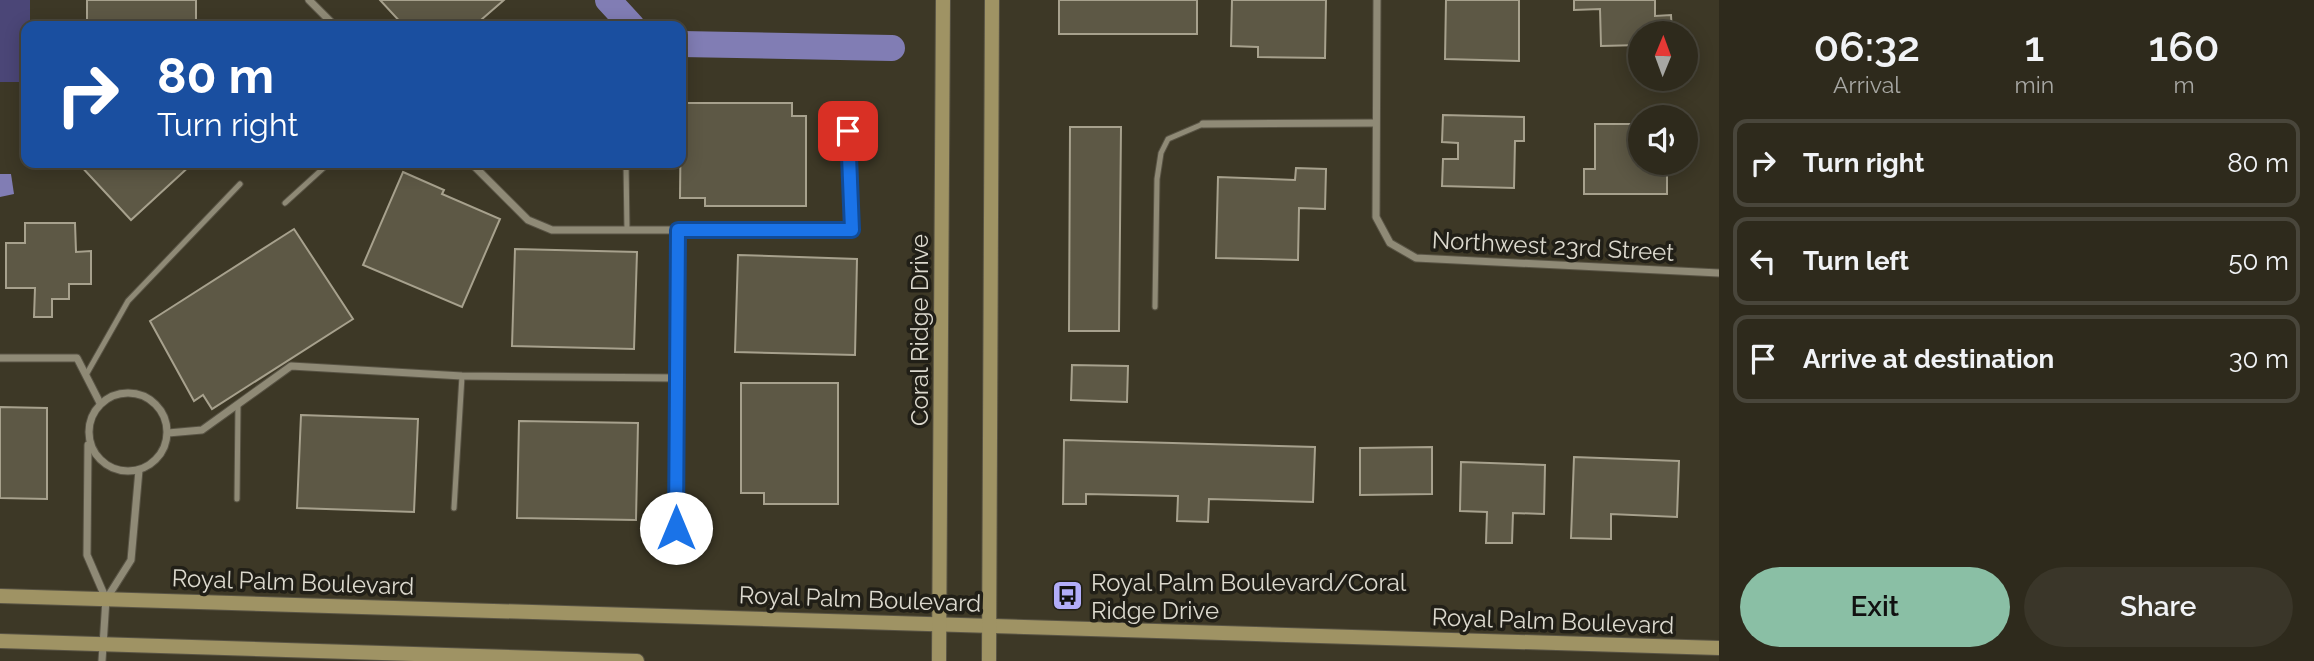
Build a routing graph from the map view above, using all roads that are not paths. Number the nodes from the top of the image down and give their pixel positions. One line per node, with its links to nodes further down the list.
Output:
1 (309, 0): 5 (street)
2 (943, 0): 33 (main road, Coral Ridge Drive)
3 (992, 0): 34 (main road)
4 (1377, 0): 6 (street)
5 (330, 21)
6 (1375, 122): 7 (street); 17 (street, Northwest 23rd Street)
7 (1203, 124): 18 (lane)
8 (848, 131): 16 (lane)
9 (324, 168): 13 (lane)
10 (476, 168): 14 (street)
11 (626, 168): 14 (lane)
12 (240, 184): 20 (lane)
13 (285, 203)
14 (627, 230): 15 (street)
15 (678, 230): 16 (street); 22 (street)
16 (852, 230)
17 (1719, 273)
18 (1155, 307)
19 (0, 358): 20 (street)
20 (86, 375): 24 (street)
21 (462, 376): 22 (street); 23 (street); 29 (lane)
22 (677, 379): 30 (street)
23 (238, 402): 25 (street); 28 (lane)
24 (100, 403): 25 (street); 26 (street)
25 (168, 433): 27 (street)
26 (88, 434): 27 (street); 32 (street)
27 (139, 470): 32 (street)
28 (237, 499)
29 (454, 509)
30 (676, 528)
31 (0, 596): 32 (main road, Royal Palm Boulevard)
32 (106, 599): 33 (main road, Royal Palm Boulevard); 36 (street)
33 (940, 625): 34 (main road, Royal Palm Boulevard); 40 (main road, Coral Ridge Drive)
34 (989, 626): 37 (main road, Royal Palm Boulevard); 41 (main road)
35 (0, 641): 36 (main road)
36 (104, 644): 38 (street); 39 (main road)
37 (1719, 648)
38 (102, 661)
39 (637, 661)
40 (939, 661)
41 (989, 661)

